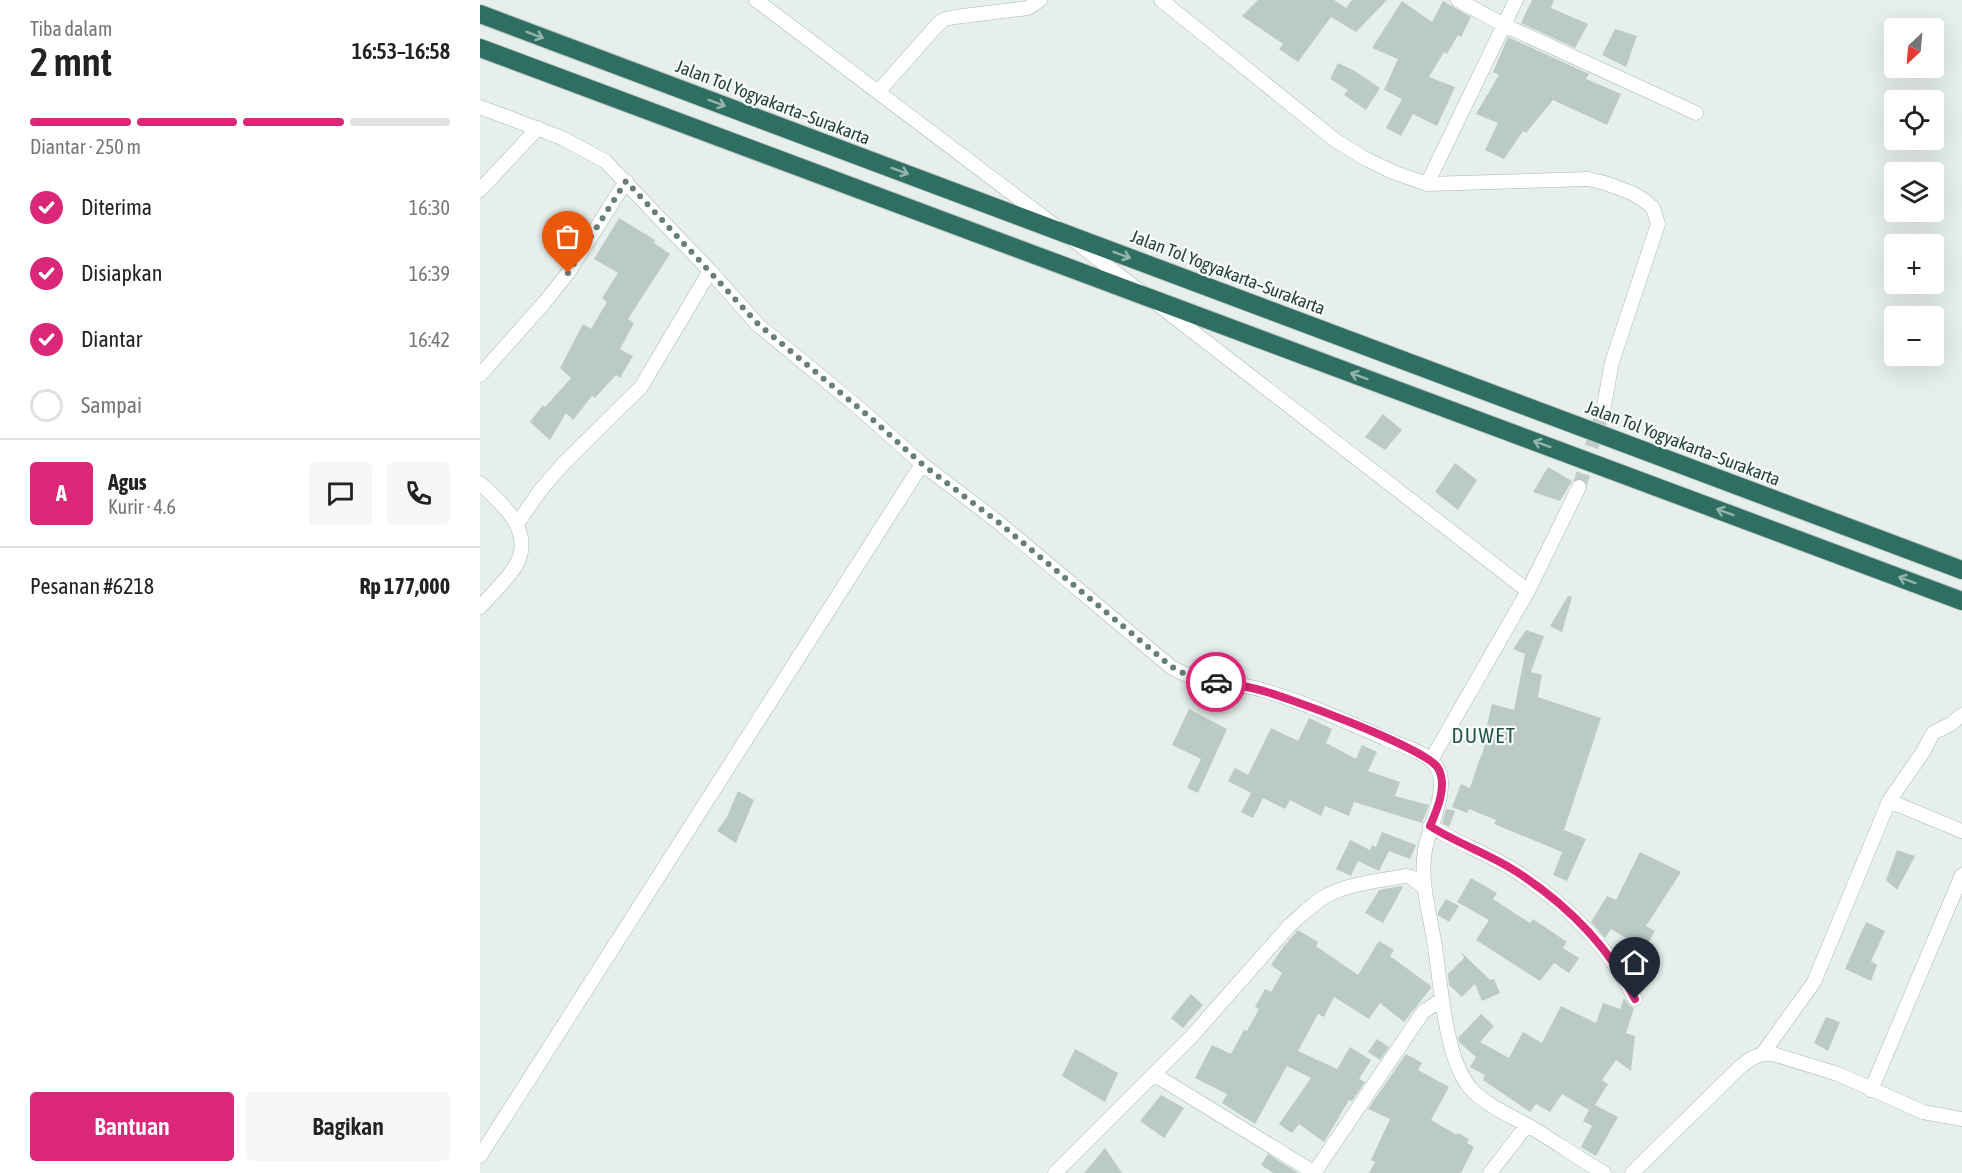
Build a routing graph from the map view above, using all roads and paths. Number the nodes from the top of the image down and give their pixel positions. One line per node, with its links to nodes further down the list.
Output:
1 (756, 0): 9 (street)
2 (1040, 0): 9 (street)
3 (1161, 0): 14 (street)
4 (1458, 0): 7 (street)
5 (1516, 0): 7 (street)
6 (480, 14): 23 (highway, Jalan Tol Yogyakarta–Surakarta, one-way to 23)
7 (1504, 25): 11 (street); 14 (street)
8 (480, 48): 25 (highway, one-way to 8)
9 (879, 91): 24 (street)
10 (480, 107): 12 (street)
11 (1696, 113)
12 (537, 128): 13 (street); 15 (street)
13 (626, 181): 16 (street); 17 (street)
14 (1427, 184): 18 (street)
15 (480, 190)
16 (710, 271): 19 (street); 22 (street)
17 (480, 375)
18 (1603, 411)
19 (922, 464): 28 (street); 43 (street)
20 (480, 483): 22 (street)
21 (1579, 486): 24 (street)
22 (517, 524): 26 (street)
23 (1962, 570)
24 (1528, 591): 28 (street)
25 (1962, 601)
26 (480, 607)
27 (1962, 715): 29 (street)
28 (1431, 760): 30 (street)
29 (1889, 801): 31 (street); 38 (street)
30 (1430, 826): 32 (street); 36 (street)
31 (1962, 831)
32 (1425, 850): 34 (street); 35 (street)
33 (1962, 875): 40 (street)
34 (1405, 876): 35 (street); 39 (street)
35 (1423, 887): 37 (street)
36 (1635, 999)
37 (1441, 1000): 42 (street); 45 (street)
38 (1763, 1053): 40 (street); 48 (street)
39 (1155, 1075): 44 (street); 45 (street)
40 (1871, 1090): 41 (street)
41 (1962, 1119)
42 (1527, 1125): 46 (street); 47 (street)
43 (480, 1156)
44 (1056, 1173)
45 (1315, 1173)
46 (1490, 1173)
47 (1604, 1173)
48 (1632, 1173)

